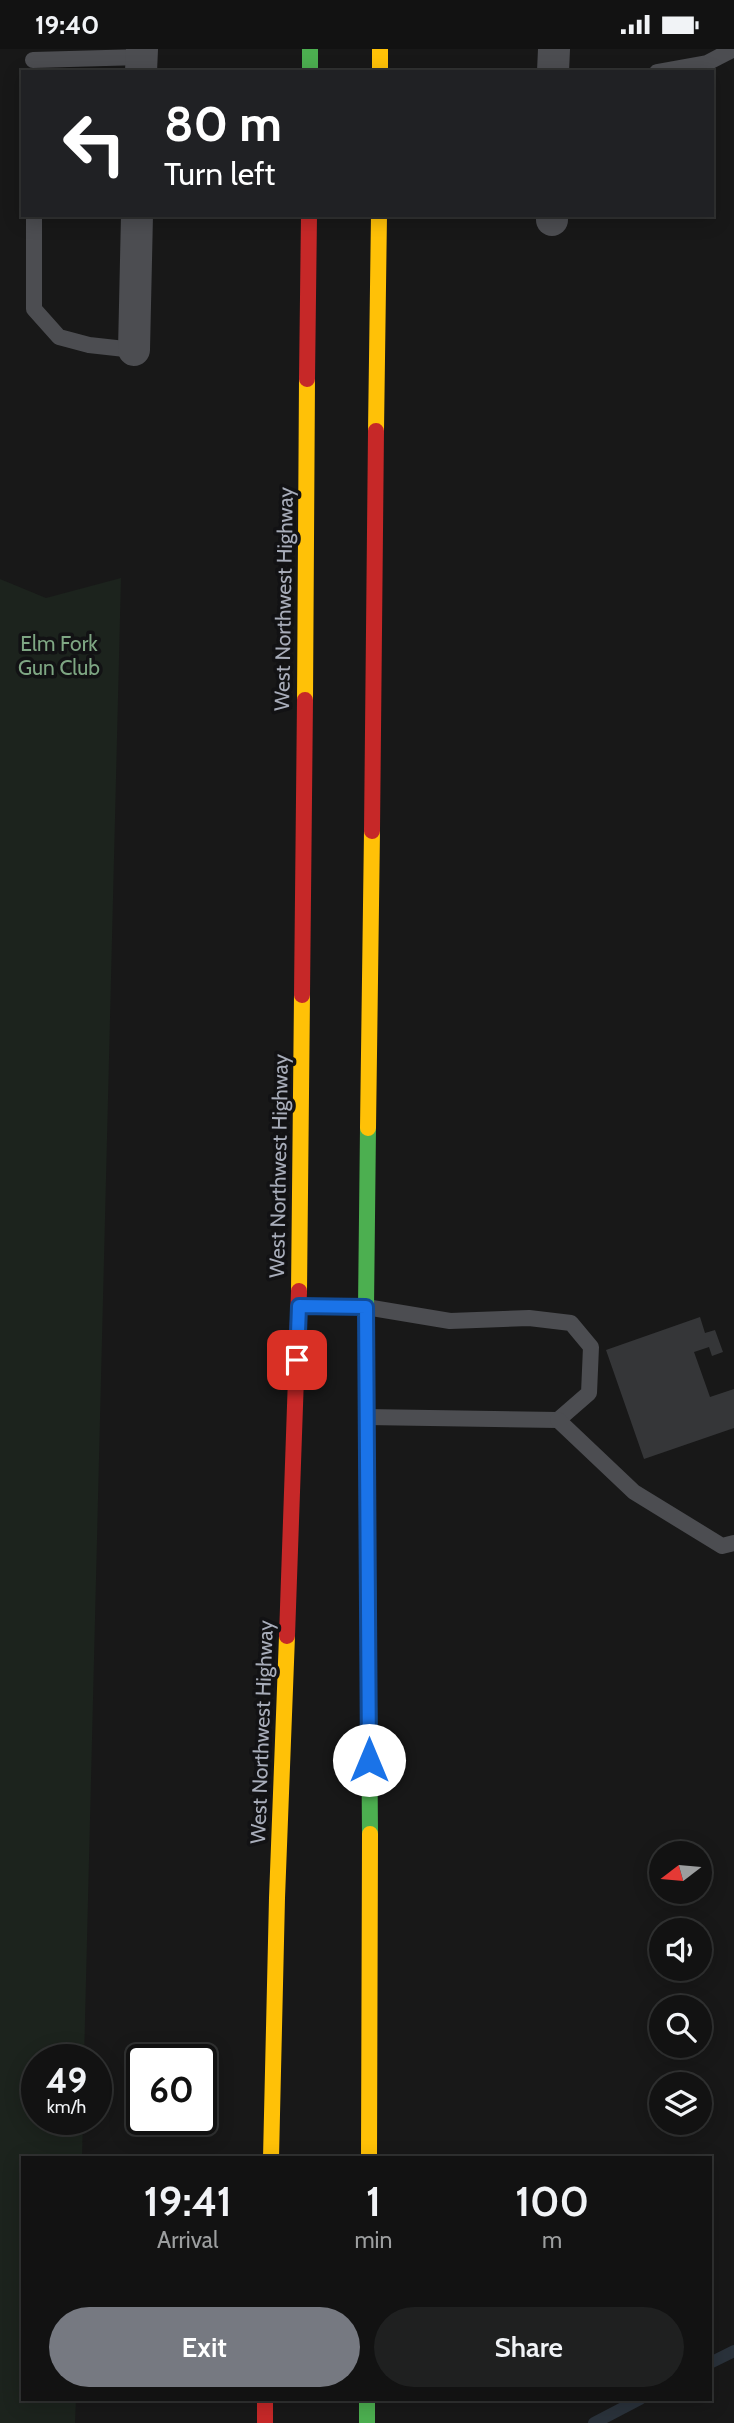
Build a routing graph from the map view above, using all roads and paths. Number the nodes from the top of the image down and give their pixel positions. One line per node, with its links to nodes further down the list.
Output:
1 (310, 49): 8 (main road)
2 (380, 49): 9 (main road)
3 (533, 49): 4 (street)
4 (554, 49): 10 (street)
5 (734, 49): 11 (lane)
6 (142, 59): 7 (lane)
7 (33, 60)
8 (310, 70)
9 (380, 70)
10 (553, 70)
11 (668, 70)
12 (34, 217): 16 (lane)
13 (138, 217): 16 (street)
14 (309, 217): 17 (main road, West Northwest Highway)
15 (379, 217): 18 (main road)
16 (134, 350)
17 (299, 1306): 18 (main road); 22 (main road, West Northwest Highway)
18 (366, 1307): 19 (main road); 20 (lane)
19 (366, 1417): 20 (lane); 23 (main road)
20 (558, 1420): 21 (lane)
21 (734, 1543)
22 (271, 2156)
23 (369, 2156)
24 (265, 2401): 26 (main road)
25 (367, 2401): 27 (main road)
26 (265, 2423)
27 (367, 2423)

